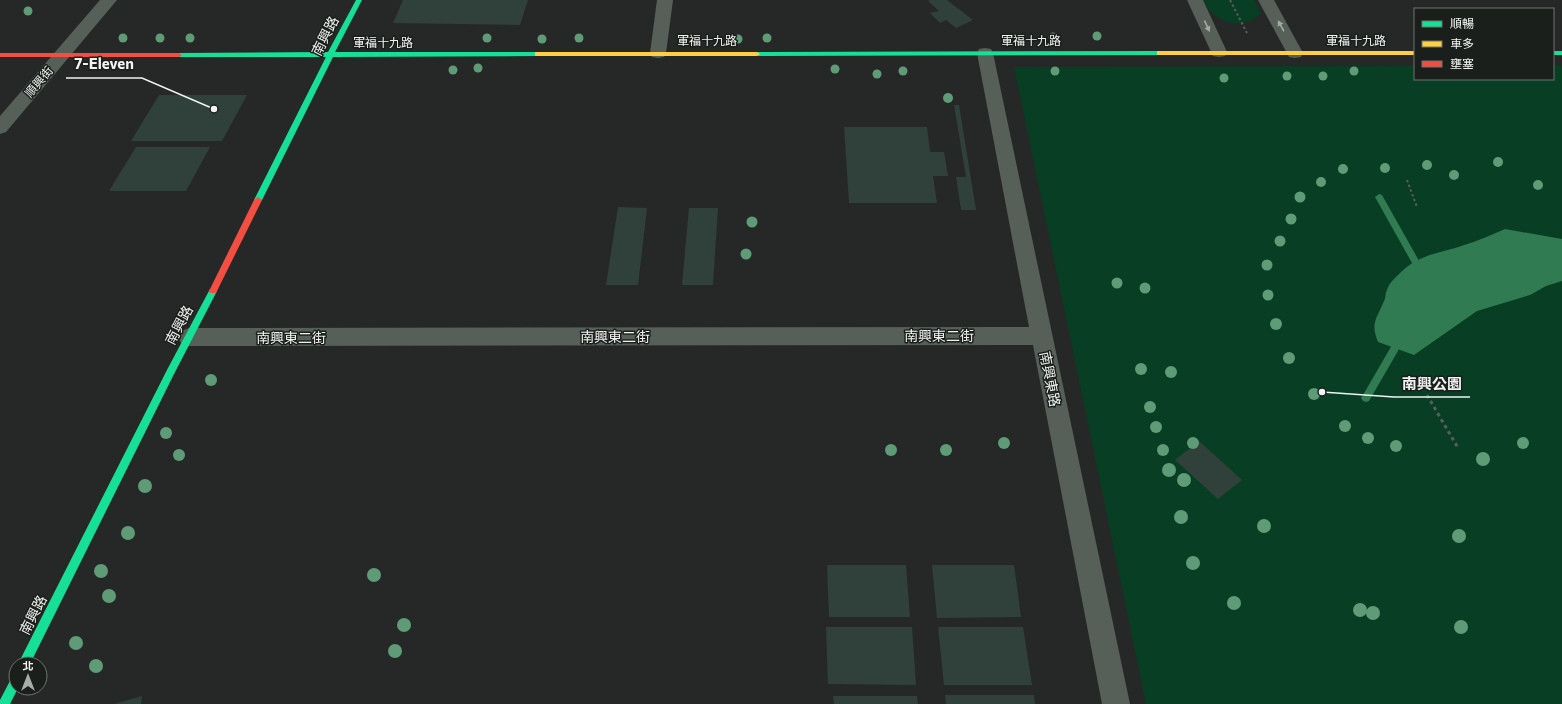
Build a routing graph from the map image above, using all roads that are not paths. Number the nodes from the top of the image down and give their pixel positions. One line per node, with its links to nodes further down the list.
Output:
1 (109, 0): 12 (street, 順興街)
2 (359, 0): 13 (street, 南興路)
3 (665, 0): 8 (street)
4 (1195, 0): 6 (street, one-way to 6)
5 (1266, 0): 7 (street, one-way to 5)
6 (1219, 52): 7 (street, 軍福十九路); 9 (street, 軍福十九路)
7 (1295, 52): 10 (street, 軍福十九路)
8 (658, 53): 9 (street, 軍福十九路); 13 (street, 軍福十九路)
9 (985, 53): 15 (street, 南興東路)
10 (1414, 53)
11 (0, 55): 12 (street, 軍福十九路)
12 (61, 55): 13 (street, 軍福十九路); 14 (street, 順興街)
13 (332, 55): 16 (street, 南興路)
14 (0, 128)
15 (1042, 336): 16 (street, 南興東二街); 18 (street, 南興東路)
16 (189, 337): 17 (street, 南興路)
17 (28, 656)
18 (1116, 704)

